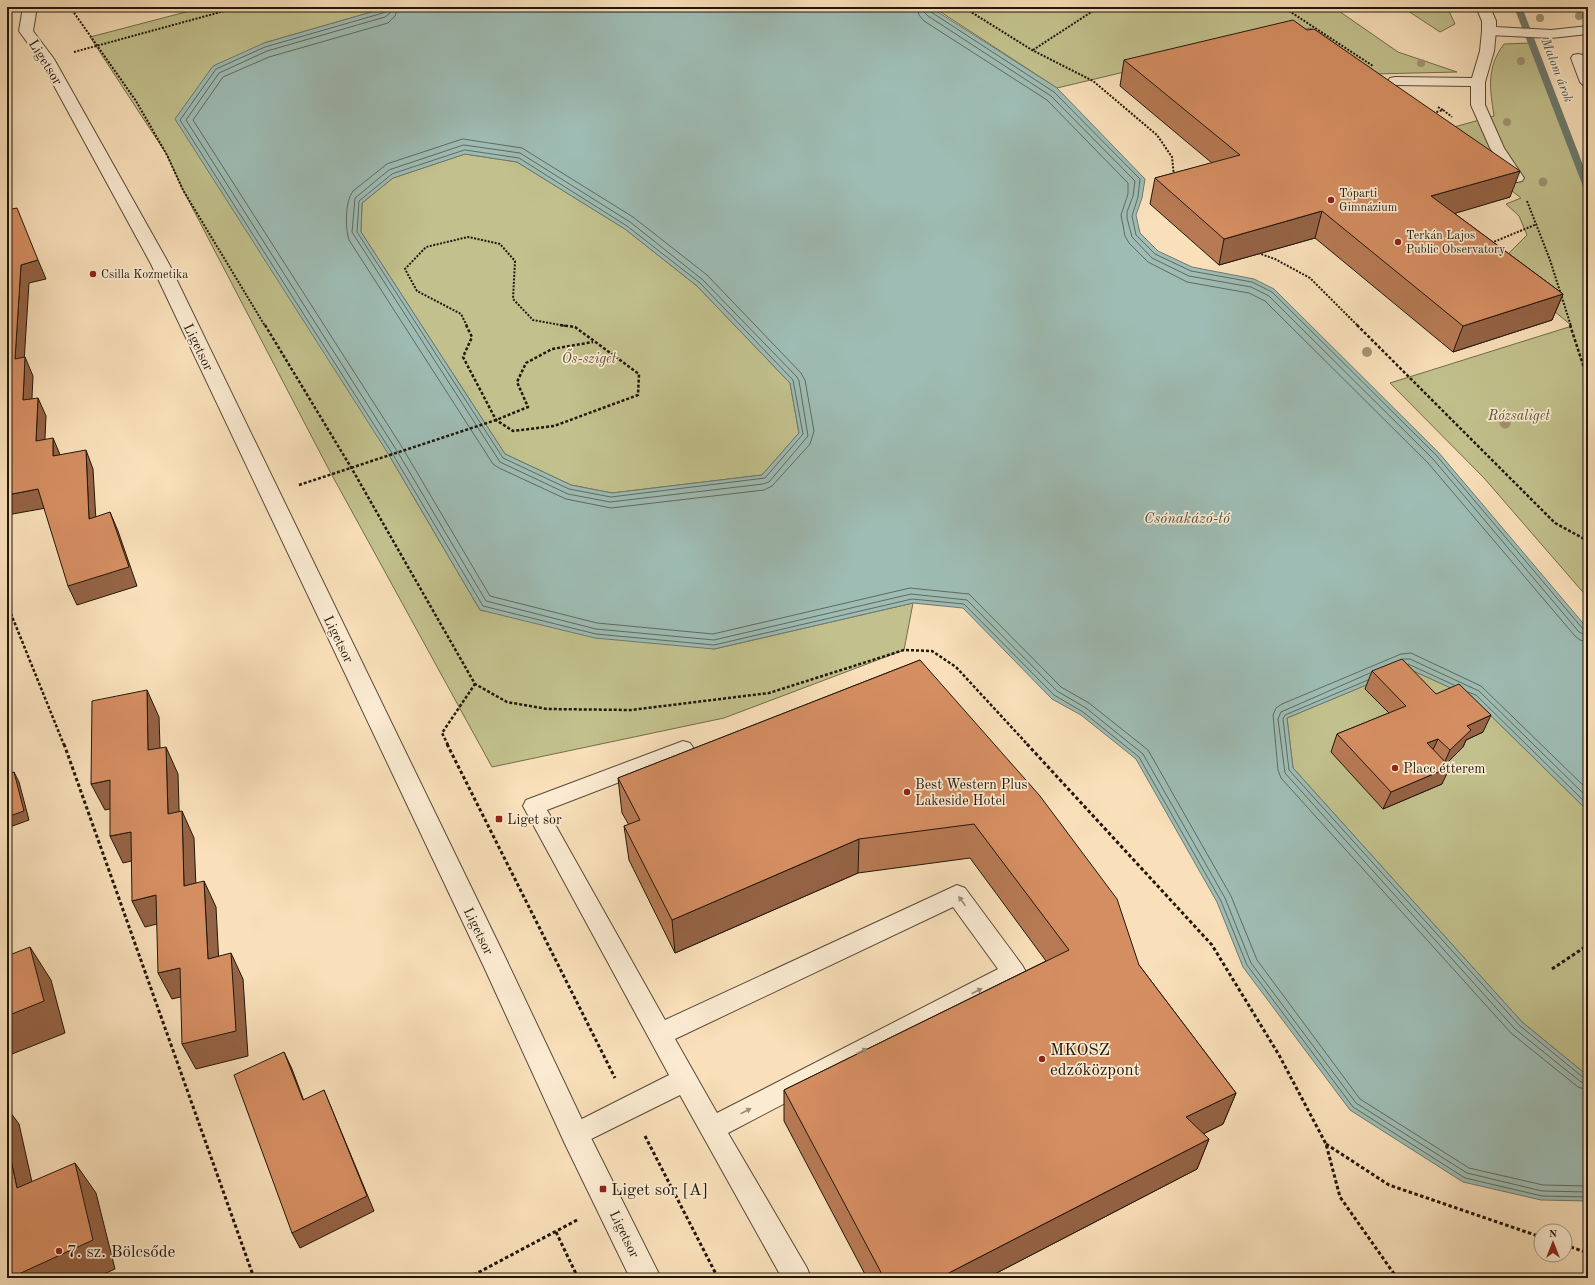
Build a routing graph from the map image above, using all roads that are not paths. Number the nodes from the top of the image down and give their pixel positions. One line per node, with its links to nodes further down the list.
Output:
1 (30, 7): 14 (street, Ligetsor)
2 (1483, 7): 4 (street)
3 (1588, 30): 4 (street)
4 (1489, 31): 7 (lane)
5 (1578, 58): 8 (street)
6 (1395, 81): 7 (lane)
7 (1478, 82): 9 (lane)
8 (1588, 82)
9 (1517, 178)
10 (683, 749): 11 (lane)
11 (660, 1034): 12 (lane); 13 (lane, one-way to 11)
12 (685, 1080): 13 (lane); 14 (lane)
13 (712, 1129): 16 (lane)
14 (575, 1135): 15 (street, Ligetsor)
15 (646, 1278)
16 (797, 1278)

